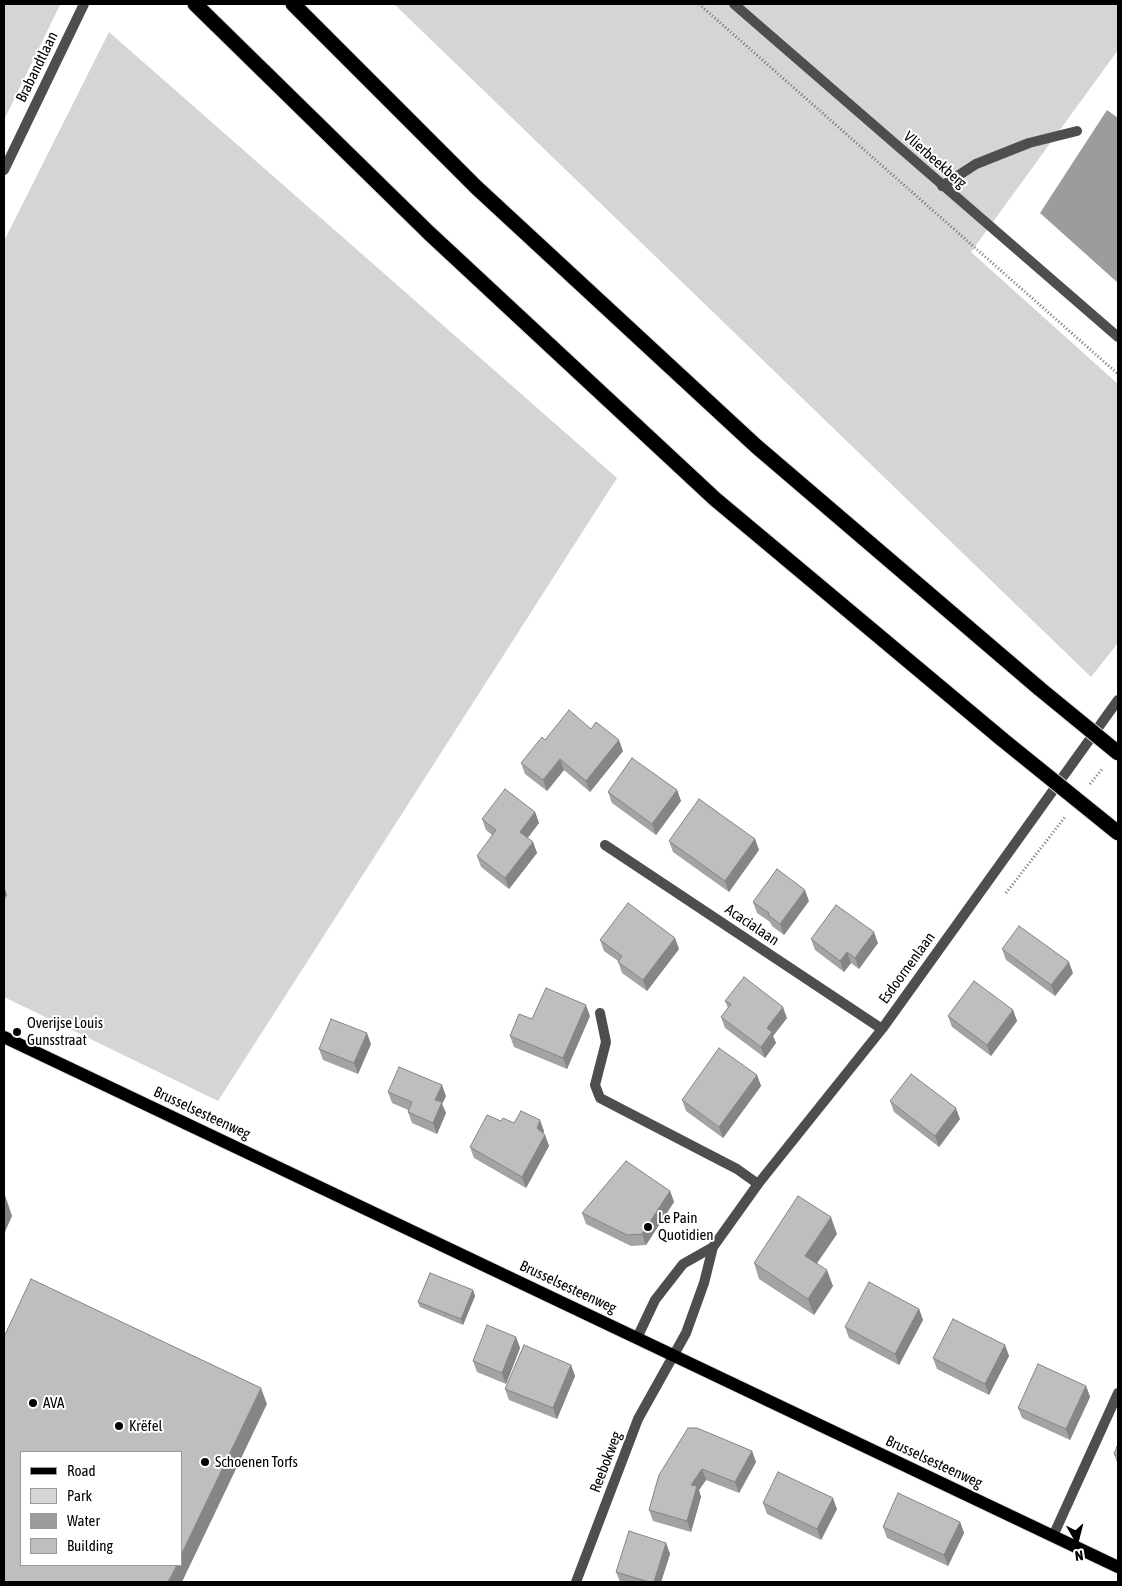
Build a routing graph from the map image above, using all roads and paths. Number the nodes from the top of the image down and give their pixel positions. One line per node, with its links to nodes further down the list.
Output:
1 (84, 4): 7 (street, Brabandtlaan)
2 (196, 4): 13 (highway, bridge)
3 (293, 4): 12 (highway, bridge)
4 (699, 4): 10 (path)
5 (734, 4): 8 (street, Vlierbeekberg)
6 (1077, 131): 8 (street)
7 (4, 170)
8 (942, 186): 9 (street, Vlierbeekberg)
9 (1118, 337)
10 (1118, 374)
11 (1118, 700): 16 (street, Esdoornenlaan)
12 (1118, 753)
13 (1118, 833)
14 (605, 846): 16 (street, Acacialaan)
15 (600, 1013): 18 (street)
16 (882, 1029): 18 (street, Esdoornenlaan)
17 (4, 1037): 20 (main road, Brusselsesteenweg)
18 (758, 1184): 19 (street, Esdoornenlaan)
19 (713, 1247): 20 (street, Esdoornenlaan); 21 (street, Esdoornenlaan)
20 (637, 1338): 21 (main road, Brusselsesteenweg)
21 (673, 1356): 23 (main road, Brusselsesteenweg); 25 (street, Reebokweg)
22 (1118, 1393): 23 (street)
23 (1053, 1536): 24 (main road, Brusselsesteenweg)
24 (1118, 1568)
25 (576, 1582)

